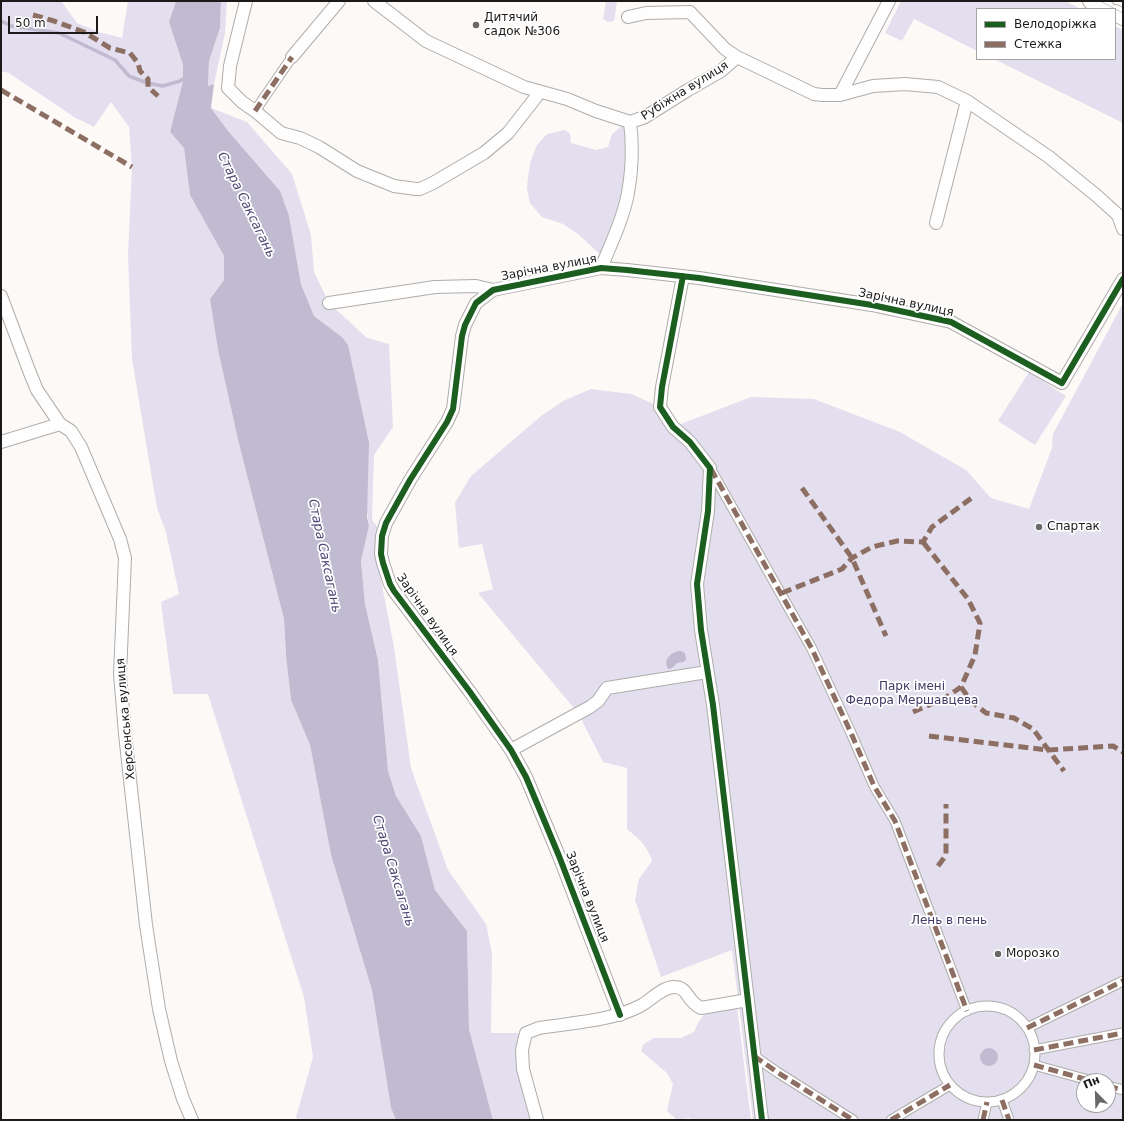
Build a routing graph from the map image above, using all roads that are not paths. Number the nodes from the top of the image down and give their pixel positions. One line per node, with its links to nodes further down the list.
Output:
1 (246, 1): 13 (street)
2 (339, 1): 8 (street)
3 (374, 1): 10 (street, Рубіжна вулиця)
4 (889, 1): 11 (street)
5 (1091, 1): 6 (main road)
6 (1105, 8)
7 (628, 17): 9 (street)
8 (292, 57): 13 (street)
9 (737, 57): 11 (street); 14 (street, Рубіжна вулиця)
10 (540, 92): 13 (street); 14 (street, Рубіжна вулиця)
11 (840, 95): 12 (street)
12 (967, 101): 15 (street); 16 (street)
13 (256, 111)
14 (630, 122): 17 (street)
15 (936, 222)
16 (1123, 229)
17 (601, 268): 18 (street, Зарічна вулиця); 20 (street, Зарічна вулиця)
18 (683, 276): 19 (street, Зарічна вулиця); 25 (street)
19 (1123, 279)
20 (493, 290): 22 (street, Зарічна вулиця); 27 (street, Зарічна вулиця)
21 (1, 296): 23 (street, Херсонська вулиця)
22 (329, 304)
23 (60, 424): 24 (street); 41 (street, Херсонська вулиця)
24 (1, 442)
25 (710, 468): 26 (street); 30 (street)
26 (707, 672): 27 (street); 29 (street)
27 (511, 750): 31 (street, Зарічна вулиця)
28 (1123, 981): 32 (street)
29 (748, 1000): 31 (street); 35 (street)
30 (967, 1010): 32 (street); 38 (street)
31 (620, 1015): 42 (street)
32 (1027, 1028): 34 (street)
33 (1123, 1032): 34 (street)
34 (1034, 1050): 36 (street)
35 (754, 1056): 43 (street); 44 (street)
36 (1034, 1065): 37 (street); 39 (street)
37 (1076, 1077)
38 (950, 1085): 40 (street); 45 (street)
39 (1002, 1100): 40 (street); 47 (street)
40 (987, 1102): 46 (street)
41 (192, 1120)
42 (537, 1120)
43 (762, 1120)
44 (853, 1120)
45 (891, 1120)
46 (983, 1120)
47 (1009, 1120)

